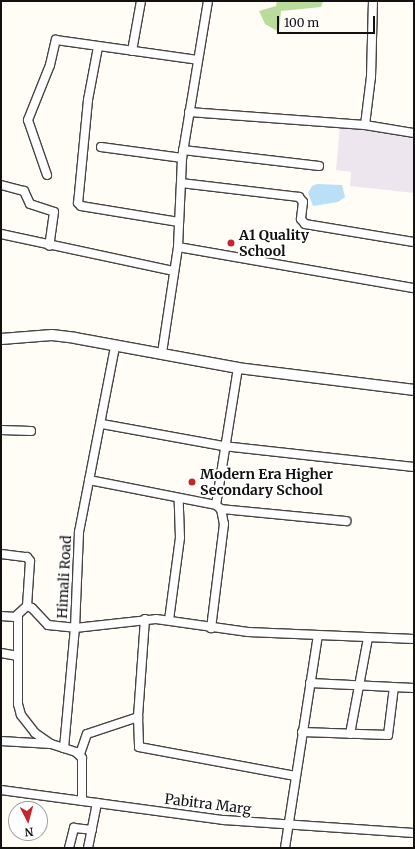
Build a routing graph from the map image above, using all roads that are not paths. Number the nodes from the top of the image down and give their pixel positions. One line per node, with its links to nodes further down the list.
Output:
1 (141, 1): 5 (street)
2 (208, 1): 6 (street)
3 (373, 1): 8 (street)
4 (98, 47): 5 (street); 13 (street); 16 (street)
5 (132, 51): 6 (street)
6 (198, 60): 7 (street)
7 (190, 112): 8 (street); 11 (street)
8 (365, 126): 9 (street)
9 (414, 133)
10 (101, 147): 11 (street)
11 (183, 154): 12 (street); 14 (street)
12 (319, 166)
13 (47, 175)
14 (181, 183): 16 (street); 18 (street)
15 (1, 185): 19 (street)
16 (179, 222): 20 (street)
17 (1, 234): 19 (street)
18 (414, 242)
19 (49, 246): 21 (street)
20 (178, 248): 21 (street); 22 (street)
21 (174, 271): 25 (street)
22 (414, 288)
23 (1, 339): 24 (street)
24 (115, 346): 25 (street); 28 (street, Himali Road)
25 (162, 353): 26 (street)
26 (238, 368): 27 (street); 31 (street)
27 (414, 390)
28 (102, 424): 31 (street); 33 (street, Himali Road)
29 (1, 430): 30 (street)
30 (31, 430)
31 (224, 446): 32 (street); 35 (street)
32 (414, 468)
33 (89, 480): 34 (street); 43 (street, Himali Road)
34 (179, 500): 35 (street); 42 (street)
35 (218, 507): 36 (street); 44 (street)
36 (346, 521)
37 (1, 554): 38 (street)
38 (27, 606): 40 (street); 43 (street)
39 (1, 616): 40 (street)
40 (18, 616): 49 (street)
41 (145, 619): 42 (street); 43 (street); 54 (street)
42 (169, 620): 44 (street)
43 (75, 628): 59 (street, Himali Road)
44 (211, 628): 45 (street)
45 (318, 636): 46 (street); 50 (street)
46 (368, 638): 47 (street); 51 (street)
47 (414, 639)
48 (1, 654): 49 (street)
49 (18, 656): 58 (street)
50 (310, 683): 51 (street); 55 (street)
51 (359, 685): 52 (street); 56 (street)
52 (394, 687): 53 (street); 56 (street)
53 (414, 688)
54 (138, 717): 60 (street); 61 (street)
55 (302, 732): 56 (street); 61 (street)
56 (350, 734)
57 (1, 741): 58 (street)
58 (51, 744): 59 (street)
59 (64, 748): 60 (street)
60 (80, 754): 63 (street)
61 (295, 776): 65 (street)
62 (1, 790): 63 (street, Pabitra Marg)
63 (82, 801): 64 (street, Pabitra Marg)
64 (97, 803): 65 (street, Pabitra Marg); 66 (street)
65 (290, 825): 67 (street, Pabitra Marg); 70 (street)
66 (92, 830): 68 (street); 69 (street)
67 (414, 833)
68 (69, 848)
69 (88, 848)
70 (285, 848)

